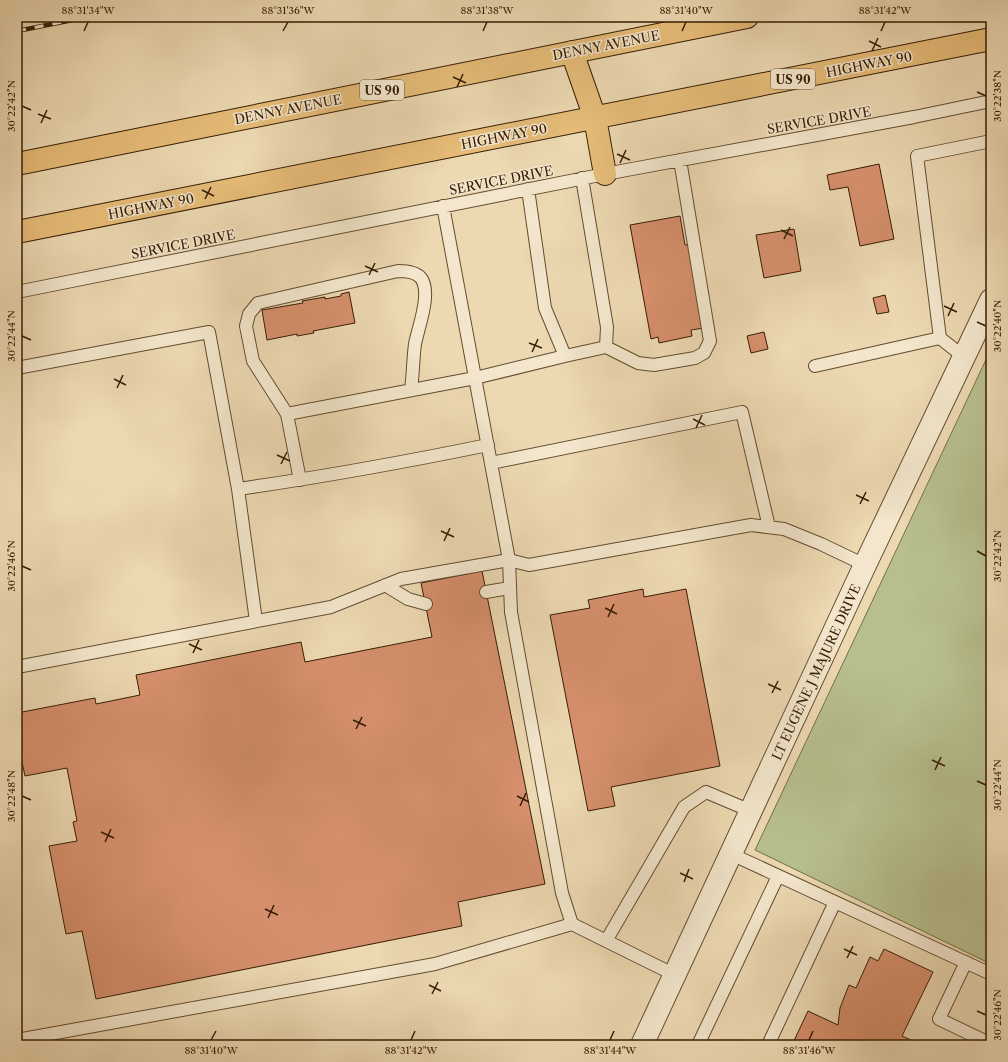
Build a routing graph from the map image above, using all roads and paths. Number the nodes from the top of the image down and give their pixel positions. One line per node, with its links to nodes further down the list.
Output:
1 (747, 17): 3 (main road, DENNY AVENUE / US 90)
2 (991, 39): 5 (main road, HIGHWAY 90 / US 90)
3 (572, 52): 5 (main road); 8 (main road, DENNY AVENUE / US 90)
4 (991, 101): 7 (lane, SERVICE DRIVE)
5 (595, 118): 9 (main road); 13 (main road, HIGHWAY 90 / US 90)
6 (991, 141): 16 (lane)
7 (680, 160): 9 (lane, SERVICE DRIVE); 17 (lane)
8 (17, 164)
9 (605, 174): 10 (lane, SERVICE DRIVE)
10 (582, 178): 11 (lane, SERVICE DRIVE); 17 (lane)
11 (528, 189): 12 (lane, SERVICE DRIVE); 18 (lane)
12 (443, 206): 14 (lane, SERVICE DRIVE); 22 (lane)
13 (17, 232)
14 (17, 292)
15 (991, 300): 19 (street, LT EUGENE J MAJURE DRIVE)
16 (940, 338): 19 (lane); 20 (lane)
17 (606, 347): 18 (lane)
18 (565, 356): 22 (lane)
19 (964, 357): 31 (street, LT EUGENE J MAJURE DRIVE)
20 (815, 366)
21 (17, 368): 28 (lane)
22 (475, 378): 23 (lane); 25 (lane)
23 (411, 390): 24 (lane); 24 (lane)
24 (287, 414): 27 (lane)
25 (488, 445): 26 (lane); 27 (lane)
26 (491, 463): 29 (lane); 30 (lane)
27 (300, 480): 28 (lane)
28 (238, 489): 36 (lane)
29 (769, 527): 30 (lane); 31 (lane)
30 (509, 560): 32 (lane); 33 (lane)
31 (866, 565): 38 (street, LT EUGENE J MAJURE DRIVE)
32 (385, 585): 35 (lane); 36 (lane)
33 (510, 588): 34 (lane); 42 (lane)
34 (486, 592)
35 (426, 604)
36 (256, 621): 37 (lane)
37 (17, 667)
38 (751, 810): 39 (street, LT EUGENE J MAJURE DRIVE); 43 (lane)
39 (731, 854): 40 (lane); 46 (street, LT EUGENE J MAJURE DRIVE)
40 (778, 876): 41 (lane); 50 (lane)
41 (835, 902): 44 (lane); 51 (lane)
42 (572, 924): 43 (lane); 47 (lane)
43 (606, 941): 46 (lane)
44 (966, 962): 45 (lane); 48 (lane)
45 (991, 974)
46 (674, 975): 49 (street, LT EUGENE J MAJURE DRIVE)
47 (17, 1040)
48 (991, 1044)
49 (642, 1045)
50 (698, 1045)
51 (768, 1045)

